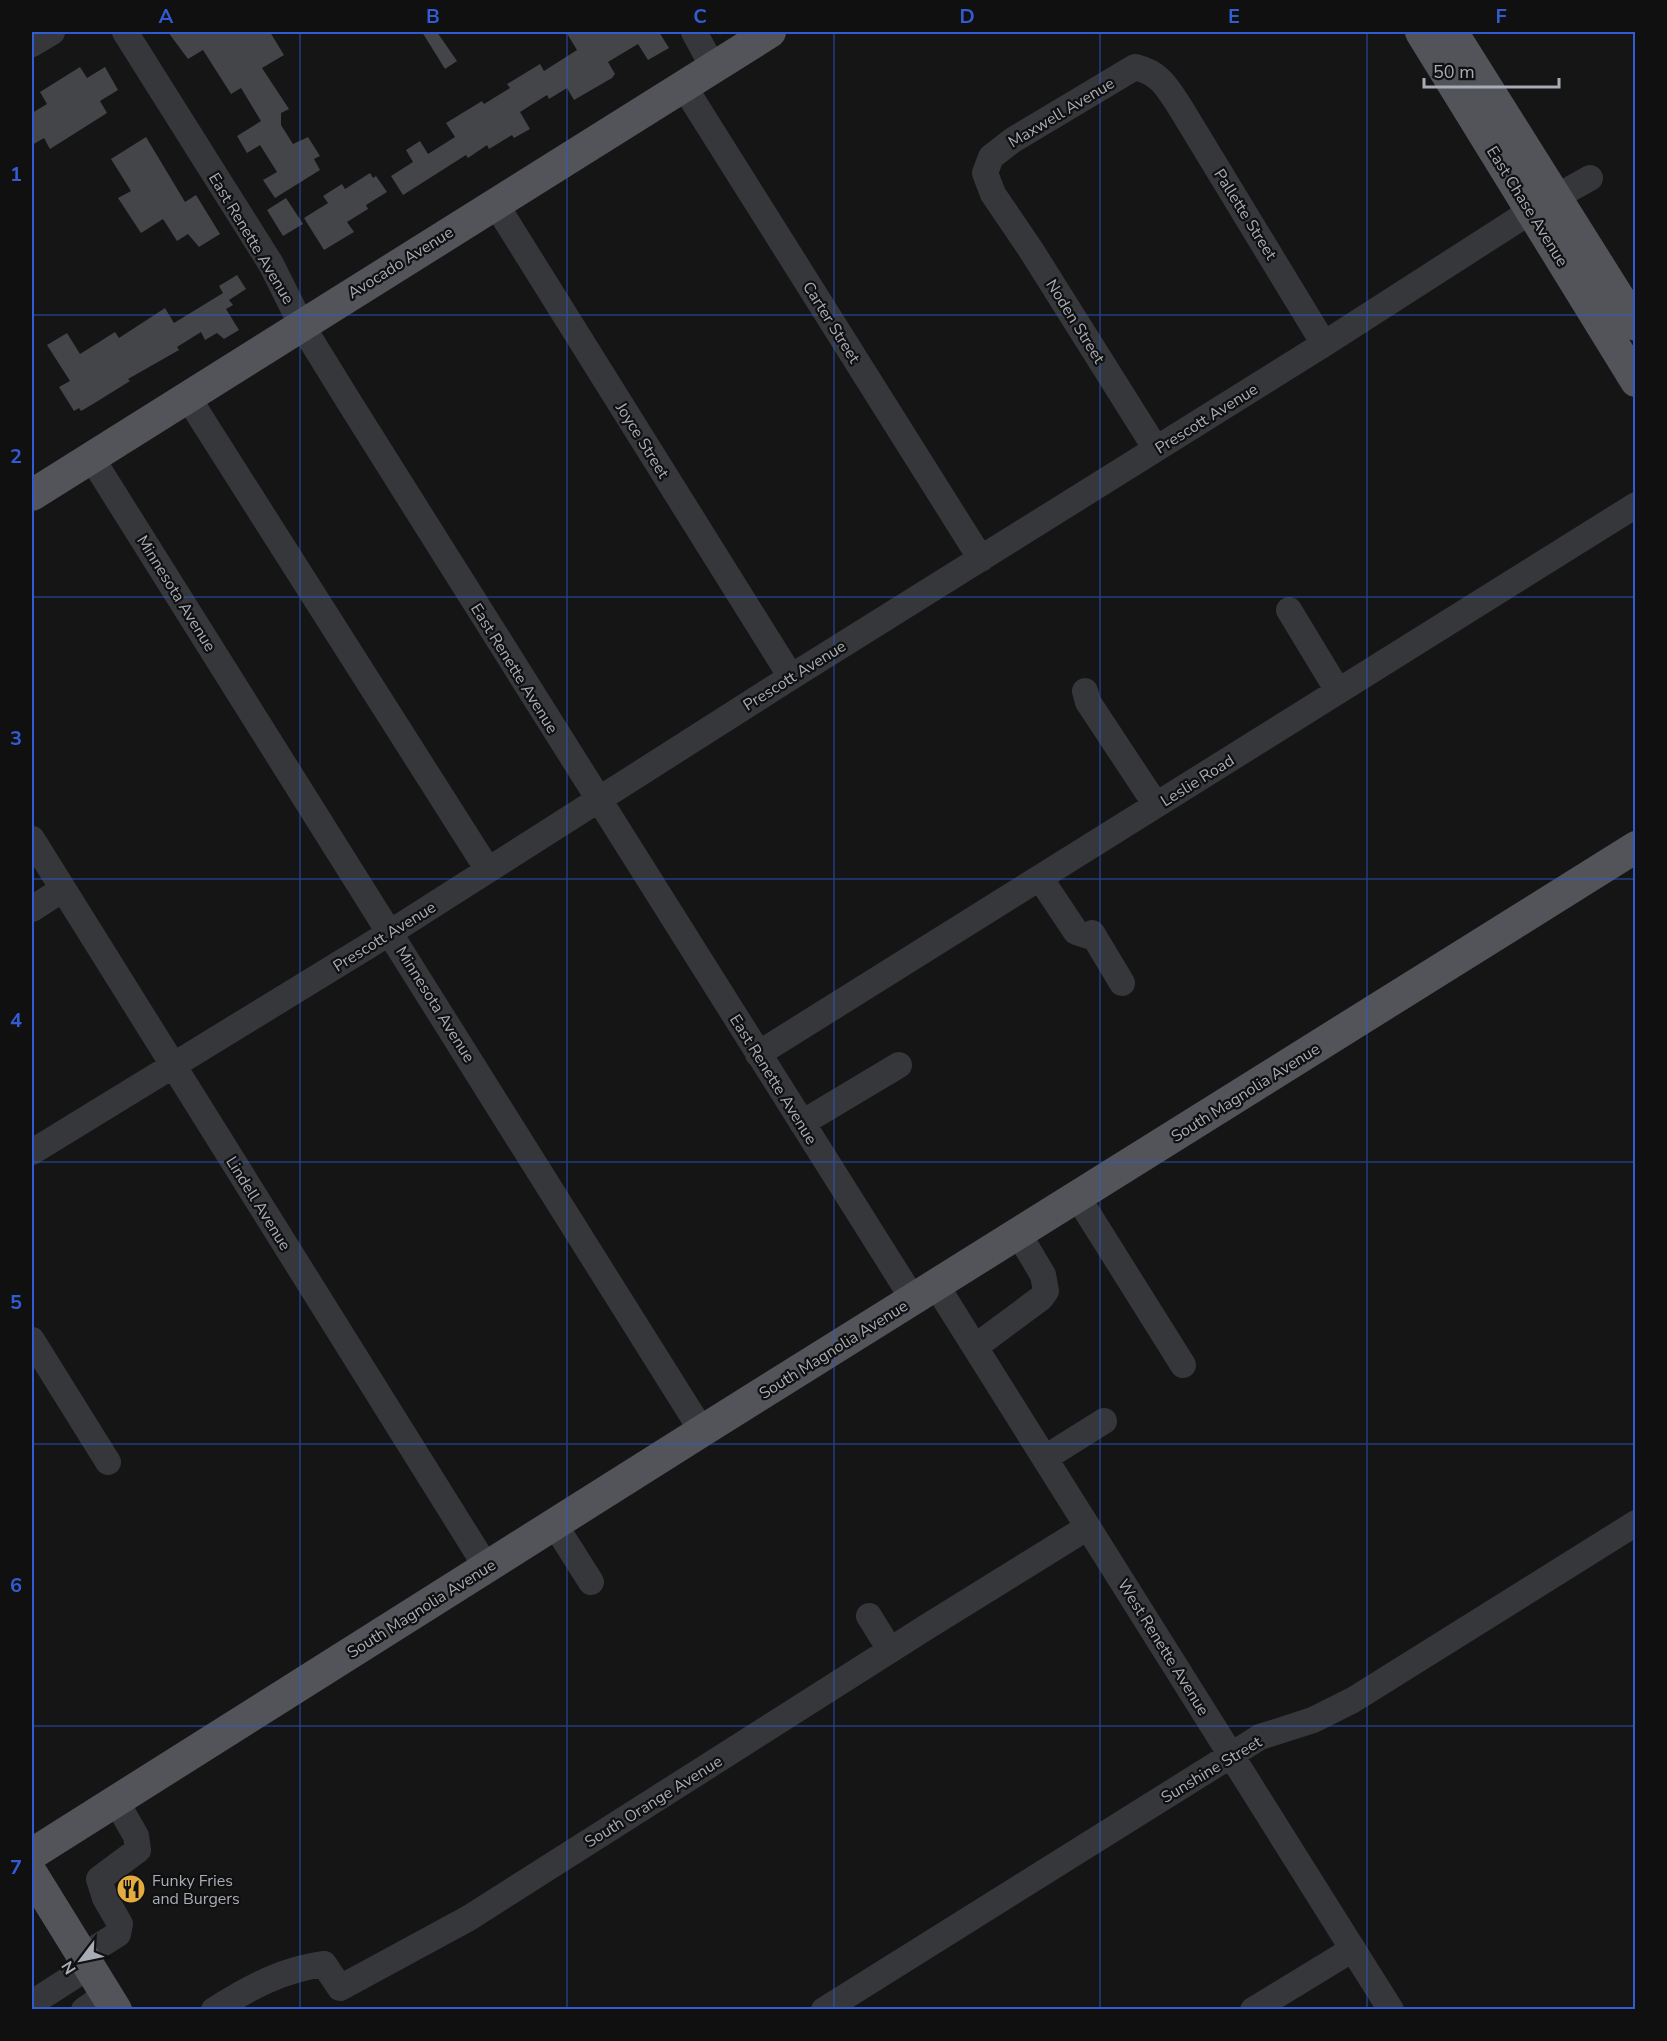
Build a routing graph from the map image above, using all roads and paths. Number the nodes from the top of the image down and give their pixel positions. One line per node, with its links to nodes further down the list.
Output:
1 (52, 32): 7 (street)
2 (125, 32): 16 (street, East Renette Avenue)
3 (694, 32): 8 (street)
4 (770, 32): 8 (main road, Avocado Avenue)
5 (1421, 32): 14 (main road, East Chase Avenue)
6 (1452, 32): 14 (main road, East Chase Avenue)
7 (32, 44)
8 (713, 67): 9 (main road, Avocado Avenue)
9 (683, 85): 13 (main road, Avocado Avenue); 24 (street, Carter Street)
10 (1165, 85): 12 (street, Maxwell Avenue); 17 (street, Pallette Street)
11 (1590, 178): 14 (street, Prescott Avenue)
12 (993, 195): 20 (street, Noden Street)
13 (495, 202): 16 (main road, Avocado Avenue); 26 (street, Joyce Street)
14 (1544, 204): 15 (main road, East Chase Avenue); 17 (street, Prescott Avenue); 18 (main road, East Chase Avenue)
15 (1634, 318)
16 (301, 324): 19 (main road, Avocado Avenue); 29 (street, East Renette Avenue)
17 (1324, 344): 20 (street, Prescott Avenue)
18 (1635, 381)
19 (187, 396): 21 (main road, Avocado Avenue); 33 (street)
20 (1156, 449): 24 (street, Prescott Avenue)
21 (91, 457): 22 (main road, Avocado Avenue); 37 (street, Minnesota Avenue)
22 (32, 495)
23 (1635, 505): 28 (street, Leslie Road)
24 (981, 559): 26 (street, Prescott Avenue)
25 (1289, 610): 28 (street)
26 (792, 677): 29 (street, Prescott Avenue)
27 (1085, 691): 30 (street)
28 (1338, 692): 30 (street, Leslie Road)
29 (597, 800): 33 (street, Prescott Avenue); 39 (street, East Renette Avenue)
30 (1156, 805): 34 (street, Leslie Road)
31 (32, 839): 35 (street, Lindell Avenue)
32 (1635, 848): 44 (main road, South Magnolia Avenue)
33 (488, 870): 37 (street, Prescott Avenue)
34 (1040, 878): 38 (street); 39 (street, Leslie Road)
35 (63, 889): 36 (street); 40 (street, Lindell Avenue)
36 (32, 909)
37 (390, 932): 40 (street, Prescott Avenue); 51 (street, Minnesota Avenue)
38 (1122, 983)
39 (758, 1054): 42 (street, East Renette Avenue)
40 (173, 1065): 43 (street, Prescott Avenue); 57 (street, Lindell Avenue)
41 (899, 1065): 42 (street)
42 (802, 1123): 46 (street, East Renette Avenue)
43 (32, 1152)
44 (1077, 1196): 45 (main road, South Magnolia Avenue); 49 (street)
45 (1018, 1233): 46 (main road, South Magnolia Avenue); 48 (street)
46 (924, 1292): 48 (street, West Renette Avenue); 51 (main road, South Magnolia Avenue)
47 (32, 1340): 53 (street)
48 (975, 1347): 52 (street, West Renette Avenue)
49 (1183, 1365)
50 (1104, 1421): 52 (street)
51 (702, 1431): 55 (main road, South Magnolia Avenue)
52 (1044, 1458): 56 (street, West Renette Avenue)
53 (108, 1462)
54 (1635, 1523): 61 (street, Sunshine Street)
55 (555, 1525): 57 (main road, South Magnolia Avenue); 58 (street)
56 (1088, 1527): 60 (street, South Orange Avenue); 61 (street, West Renette Avenue)
57 (487, 1568): 62 (main road, South Magnolia Avenue)
58 (591, 1582)
59 (869, 1616): 60 (street)
60 (890, 1650): 69 (street, South Orange Avenue)
61 (1232, 1755): 65 (street, West Renette Avenue); 70 (street, Sunshine Street)
62 (116, 1801): 63 (main road, South Magnolia Avenue); 66 (street)
63 (32, 1854)
64 (32, 1874): 66 (main road)
65 (1353, 1948): 71 (street); 72 (street, West Renette Avenue)
66 (86, 1961): 67 (street); 68 (main road)
67 (32, 2003)
68 (102, 2004)
69 (214, 2010)
70 (824, 2010)
71 (1253, 2010)
72 (1391, 2010)

